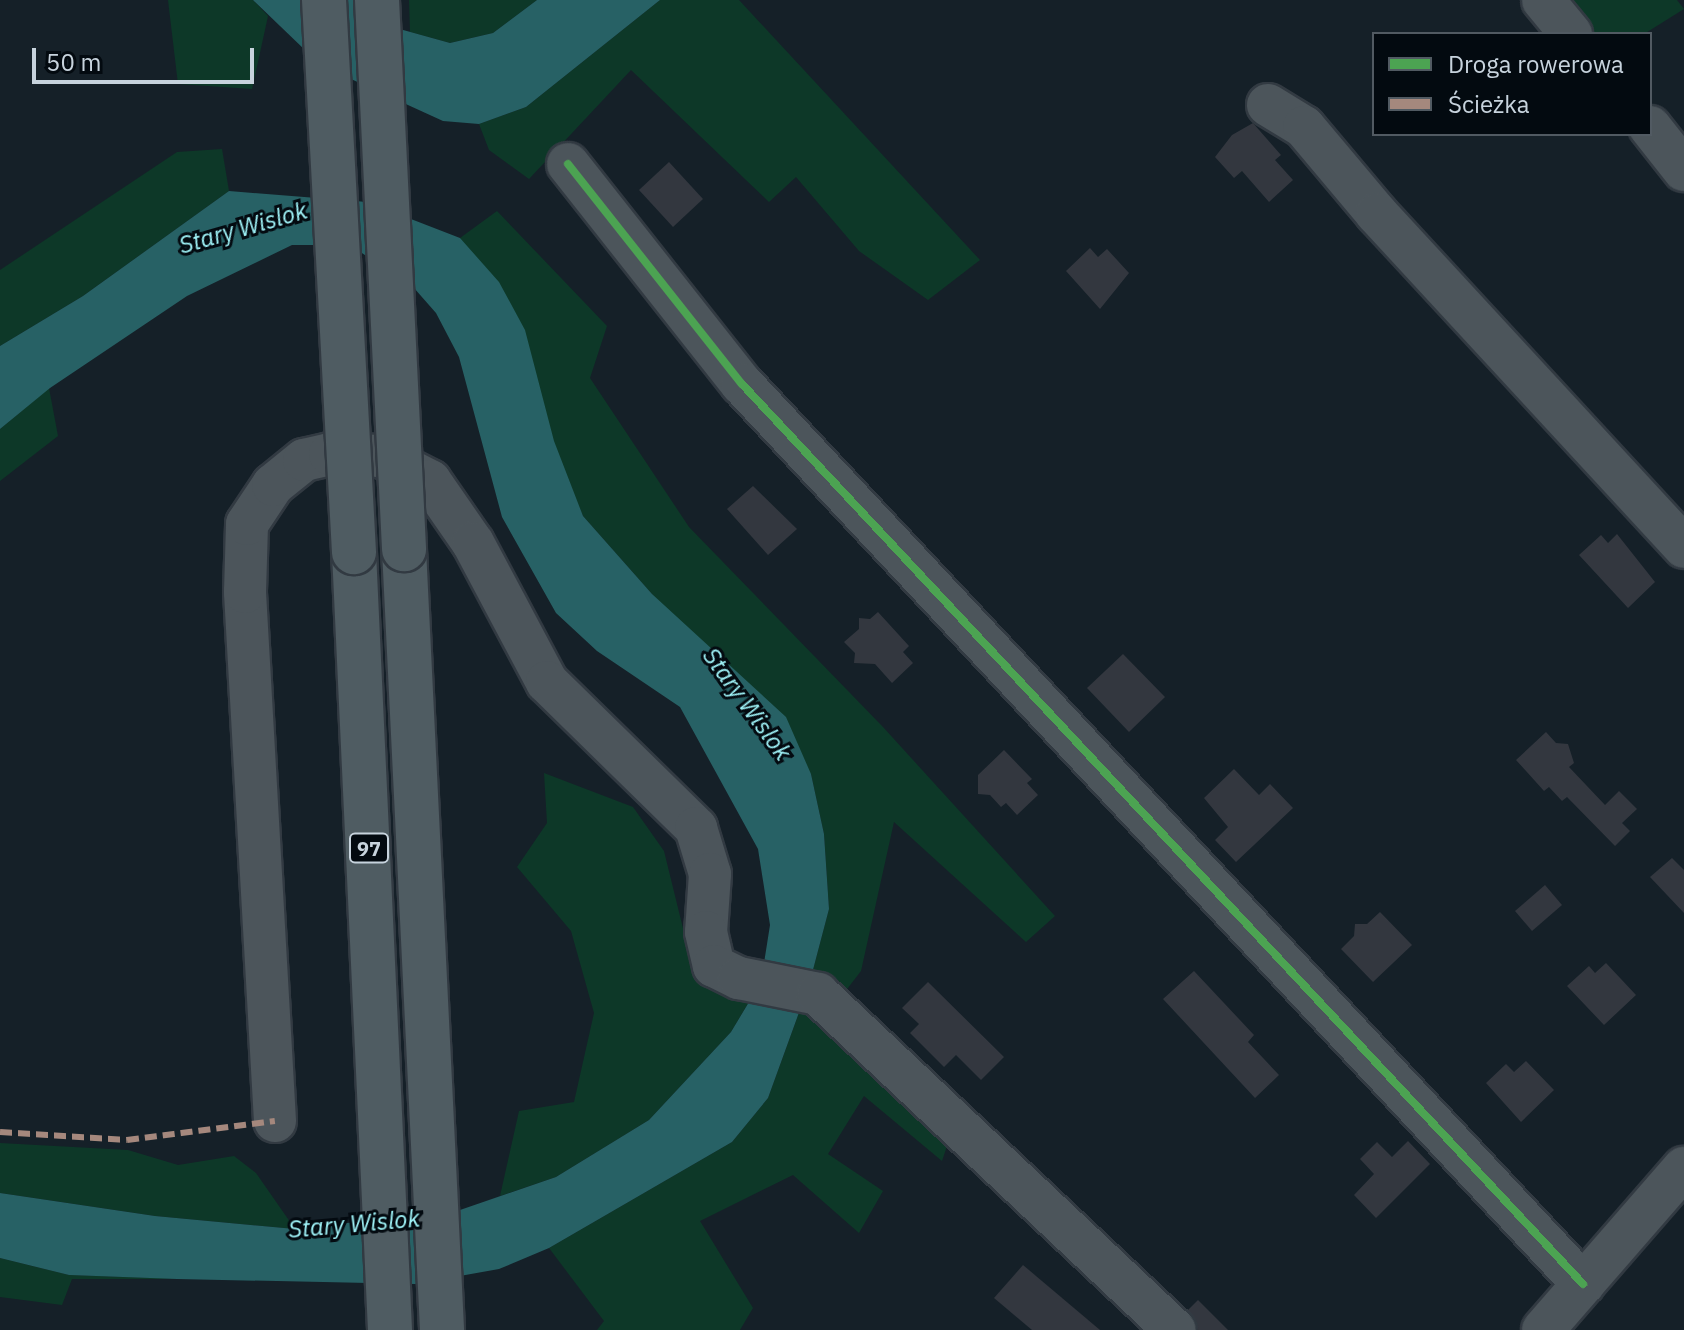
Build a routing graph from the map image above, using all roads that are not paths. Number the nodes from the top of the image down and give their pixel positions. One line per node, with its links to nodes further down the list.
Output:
1 (324, 0): 13 (main road, 97, bridge)
2 (377, 0): 14 (main road, 97, bridge)
3 (1543, 0): 4 (street)
4 (1569, 32)
5 (1268, 105): 9 (street)
6 (1652, 130): 8 (street)
7 (568, 164): 12 (street)
8 (1684, 170)
9 (1684, 547)
10 (275, 1121): 15 (street)
11 (1684, 1168): 12 (street)
12 (1583, 1284): 16 (street)
13 (390, 1330)
14 (442, 1330)
15 (1175, 1330)
16 (1543, 1330)

